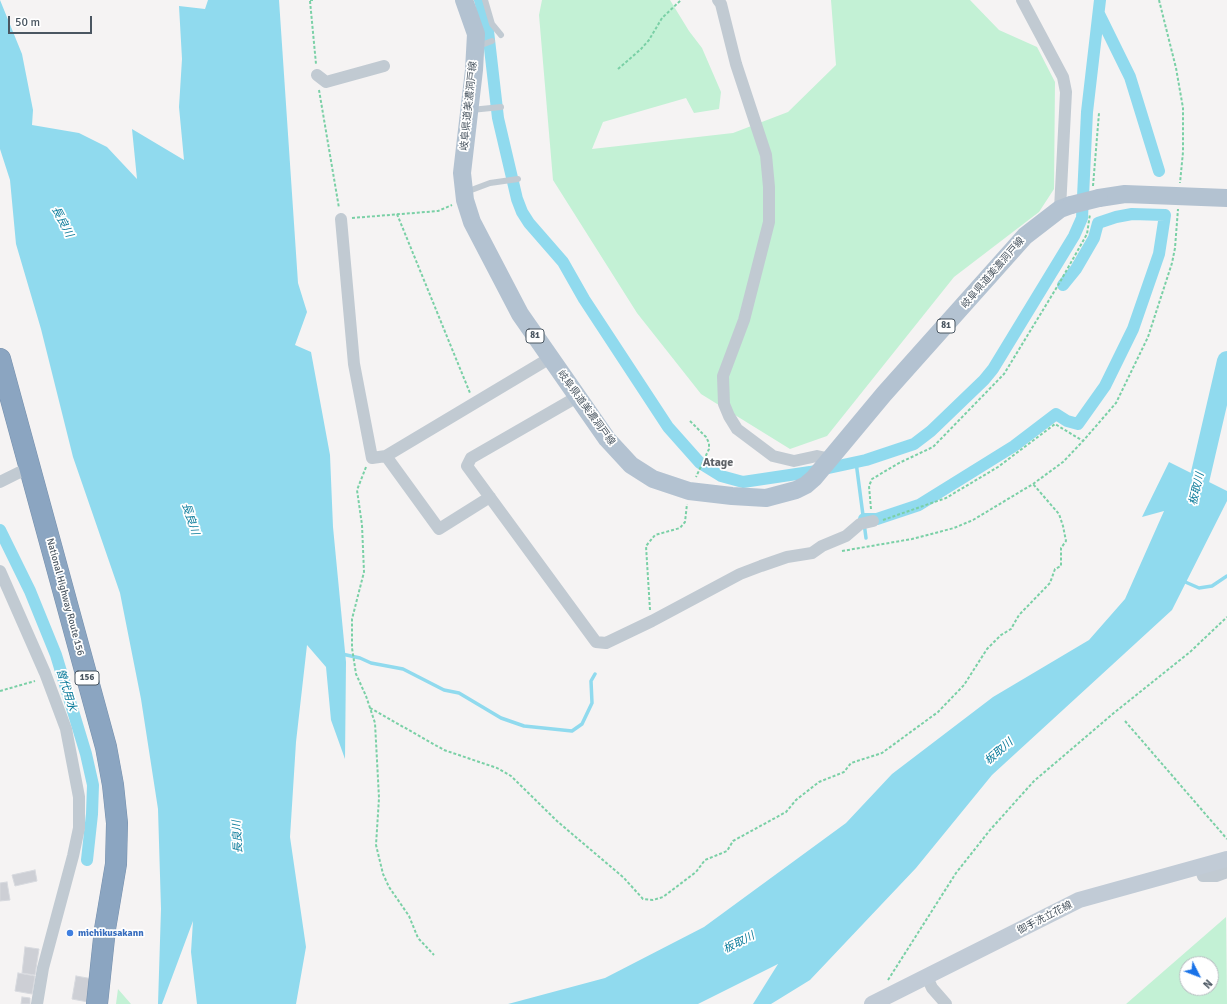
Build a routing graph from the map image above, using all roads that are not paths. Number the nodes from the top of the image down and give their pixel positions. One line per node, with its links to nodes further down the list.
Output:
1 (464, 0): 9 (main road, 岐阜県道美濃洞戸線 / 81)
2 (485, 0): 5 (lane)
3 (718, 0): 19 (street)
4 (1022, 0): 13 (street)
5 (501, 35)
6 (384, 66): 7 (street)
7 (317, 75)
8 (501, 107): 9 (lane)
9 (470, 110): 11 (main road, 岐阜県道美濃洞戸線 / 81)
10 (518, 179): 11 (lane)
11 (465, 196): 15 (main road, 岐阜県道美濃洞戸線 / 81)
12 (1227, 198): 13 (main road, 岐阜県道美濃洞戸線 / 81, bridge)
13 (1066, 207): 19 (main road, 岐阜県道美濃洞戸線 / 81)
14 (341, 219): 18 (street)
15 (550, 358): 17 (main road, 岐阜県道美濃洞戸線 / 81); 18 (street)
16 (0, 359): 20 (highway, National Highway Route 156 / 156)
17 (577, 397): 19 (main road, 岐阜県道美濃洞戸線 / 81); 22 (street)
18 (386, 456): 22 (street)
19 (829, 461)
20 (30, 469): 21 (street); 30 (highway, National Highway Route 156 / 156)
21 (0, 482)
22 (490, 497): 23 (street)
23 (873, 521)
24 (0, 571): 29 (street)
25 (1227, 859): 26 (main road, 御手洗立花線)
26 (1200, 867): 27 (street); 28 (main road, 御手洗立花線)
27 (1227, 872)
28 (927, 977): 31 (main road, 御手洗立花線); 32 (street)
29 (37, 1004)
30 (96, 1004)
31 (872, 1004)
32 (946, 1004)

